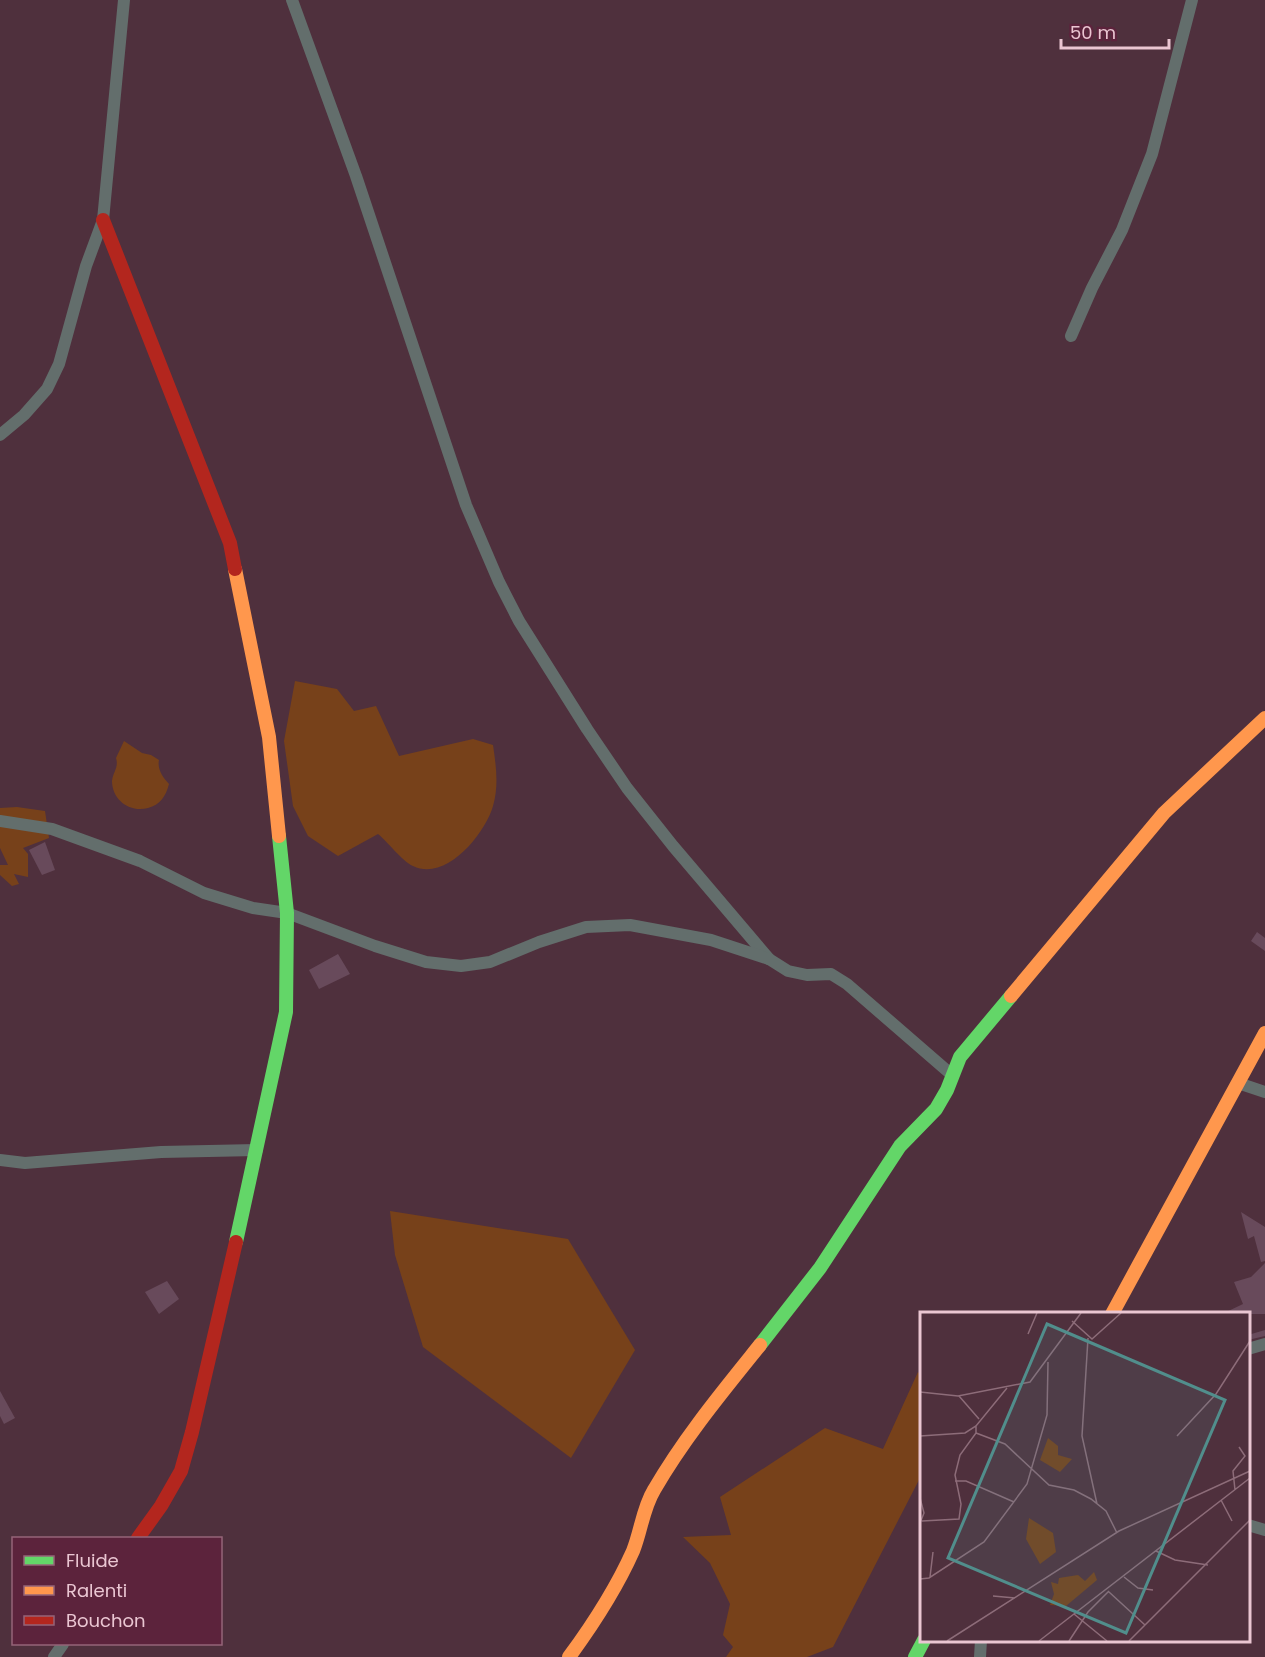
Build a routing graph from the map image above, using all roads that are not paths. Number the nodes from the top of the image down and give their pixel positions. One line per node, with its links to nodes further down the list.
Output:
1 (124, 0): 4 (street)
2 (292, 0): 10 (street)
3 (1192, 0): 5 (street)
4 (103, 220): 6 (street); 9 (street)
5 (1071, 336)
6 (0, 435)
7 (1265, 718): 12 (street)
8 (0, 821): 9 (street)
9 (287, 913): 10 (street); 15 (street)
10 (769, 959): 12 (street)
11 (1265, 1033): 13 (street)
12 (952, 1075): 25 (street)
13 (1238, 1083): 14 (street); 17 (street)
14 (1265, 1092)
15 (257, 1150): 16 (street); 22 (street)
16 (0, 1160)
17 (1113, 1312)
18 (1265, 1344): 19 (street)
19 (1250, 1348)
20 (1250, 1526): 21 (street)
21 (1265, 1530)
22 (139, 1537)
23 (923, 1642): 26 (street)
24 (981, 1642): 27 (street)
25 (569, 1657)
26 (915, 1657)
27 (980, 1657)

